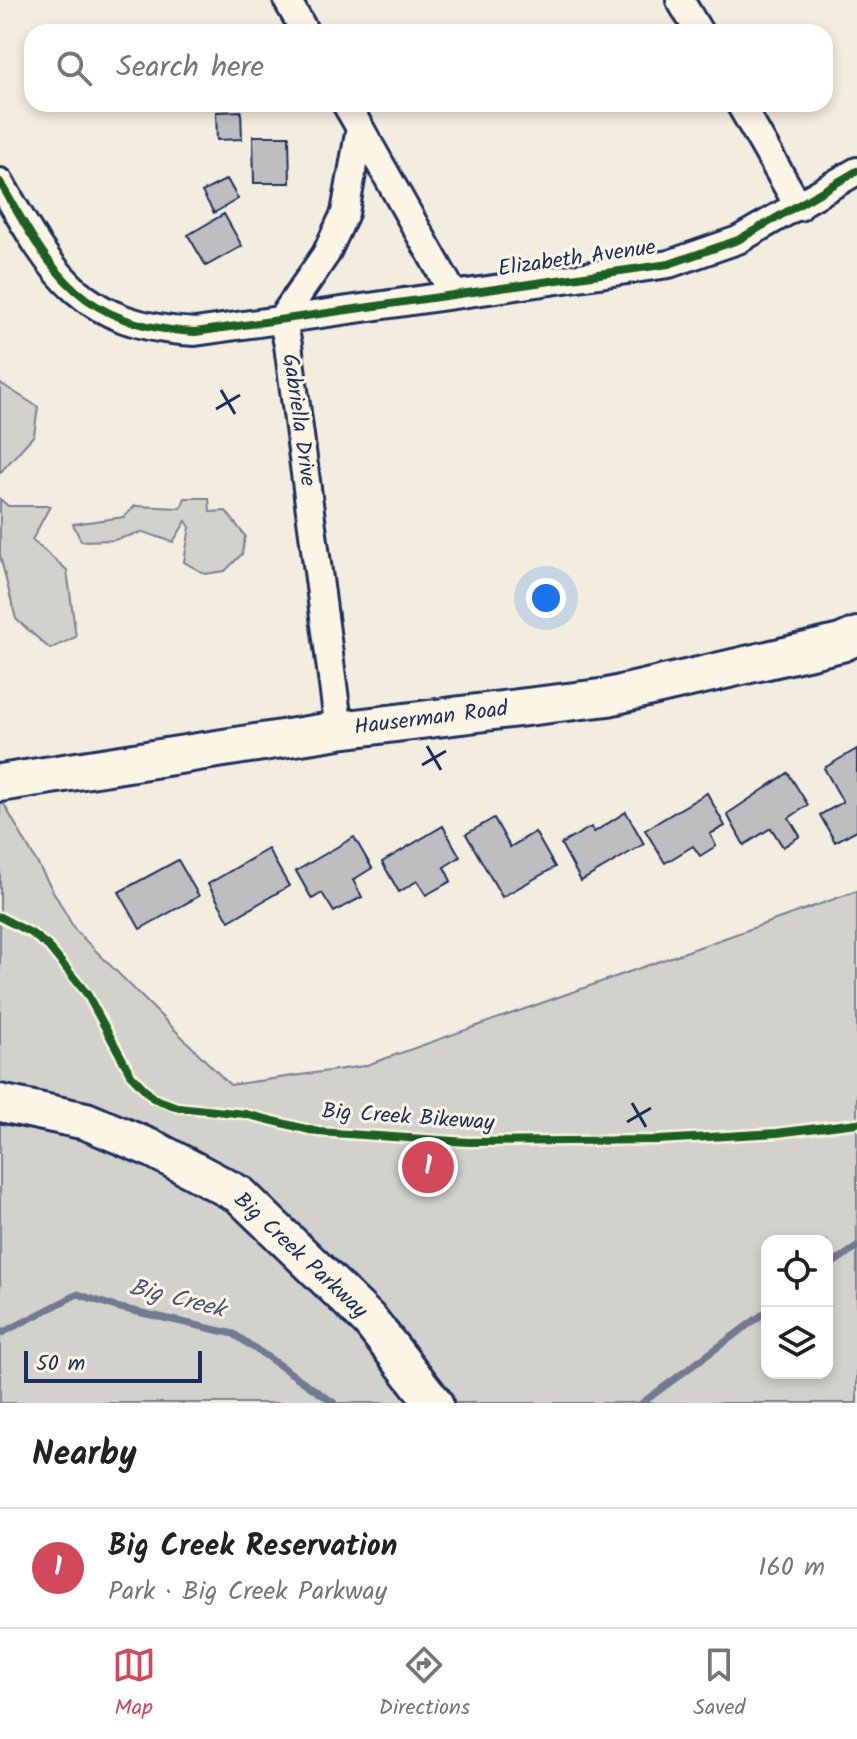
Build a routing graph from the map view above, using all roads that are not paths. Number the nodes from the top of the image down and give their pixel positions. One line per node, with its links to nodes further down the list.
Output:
1 (287, 0): 3 (street)
2 (680, 0): 4 (street)
3 (300, 24)
4 (694, 24)
5 (351, 112): 7 (street)
6 (745, 112): 10 (street)
7 (360, 128): 11 (street); 12 (street)
8 (857, 171): 10 (street, Elizabeth Avenue)
9 (0, 182): 12 (street, Elizabeth Avenue)
10 (799, 207): 11 (street, Elizabeth Avenue)
11 (454, 295): 12 (street, Elizabeth Avenue)
12 (282, 318): 14 (street, Gabriella Drive)
13 (857, 636): 14 (main road, Hauserman Road)
14 (339, 730): 15 (main road, Hauserman Road)
15 (0, 783)
16 (0, 1103): 17 (main road, Big Creek Parkway)
17 (430, 1396)

